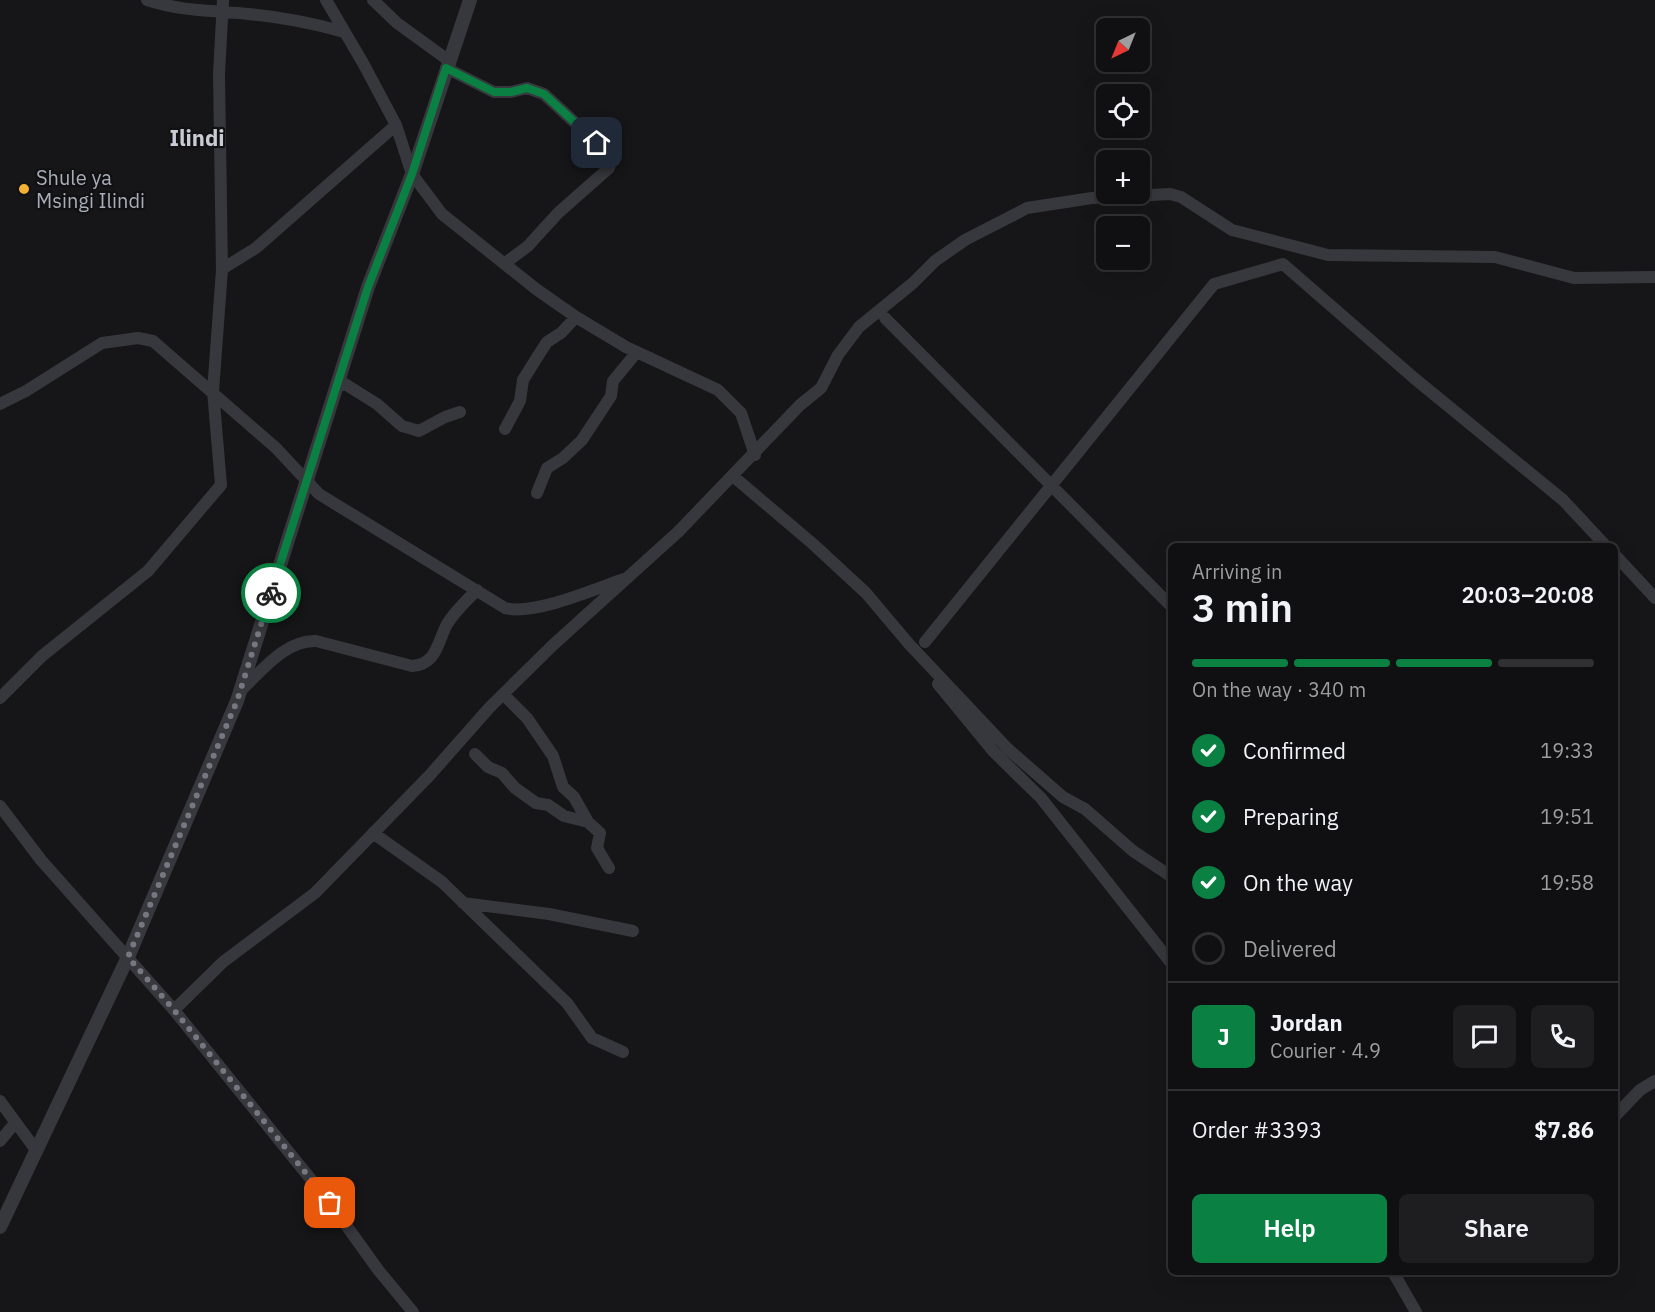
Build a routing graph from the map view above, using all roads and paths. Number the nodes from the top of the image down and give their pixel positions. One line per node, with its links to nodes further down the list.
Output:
1 (147, 0): 6 (street)
2 (223, 0): 6 (street)
3 (326, 0): 7 (street)
4 (373, 0): 8 (street)
5 (470, 0): 8 (street)
6 (222, 13): 7 (street); 12 (street)
7 (344, 32): 9 (street)
8 (447, 64): 10 (street); 11 (street)
9 (396, 125): 10 (street); 12 (street)
10 (412, 174): 11 (street); 17 (street)
11 (504, 264): 14 (street)
12 (222, 269): 18 (street)
13 (1655, 277): 22 (street)
14 (576, 317): 16 (street); 21 (street)
15 (885, 318): 25 (street)
16 (637, 352): 22 (street); 26 (street)
17 (336, 386): 20 (street); 24 (street)
18 (213, 392): 19 (street); 24 (street); 37 (street)
19 (0, 404)
20 (460, 412)
21 (505, 429)
22 (755, 455): 23 (street)
23 (734, 477): 29 (street); 34 (street)
24 (307, 481): 30 (street); 35 (street)
25 (1050, 485): 27 (street); 32 (street); 33 (street)
26 (537, 492)
27 (1603, 543)
28 (1618, 558): 31 (street)
29 (632, 576): 30 (street); 36 (street)
30 (477, 590): 35 (street)
31 (1655, 598)
32 (1168, 603)
33 (926, 642)
34 (909, 644): 43 (street); 47 (street)
35 (240, 691): 46 (street)
36 (503, 694): 40 (street); 41 (street)
37 (0, 698)
38 (475, 754): 40 (street)
39 (0, 806): 46 (street)
40 (588, 822): 42 (street)
41 (373, 833): 44 (street); 48 (street)
42 (609, 868)
43 (1168, 874)
44 (464, 903): 45 (street); 49 (street)
45 (633, 931)
46 (128, 957): 48 (street); 55 (street)
47 (1168, 957)
48 (174, 1010): 58 (street)
49 (623, 1052)
50 (1655, 1081): 52 (street)
51 (0, 1101): 53 (street)
52 (1618, 1113)
53 (15, 1123): 54 (street); 55 (street)
54 (0, 1141)
55 (36, 1150): 56 (street)
56 (0, 1227)
57 (1395, 1275): 59 (street)
58 (412, 1312)
59 (1416, 1312)

